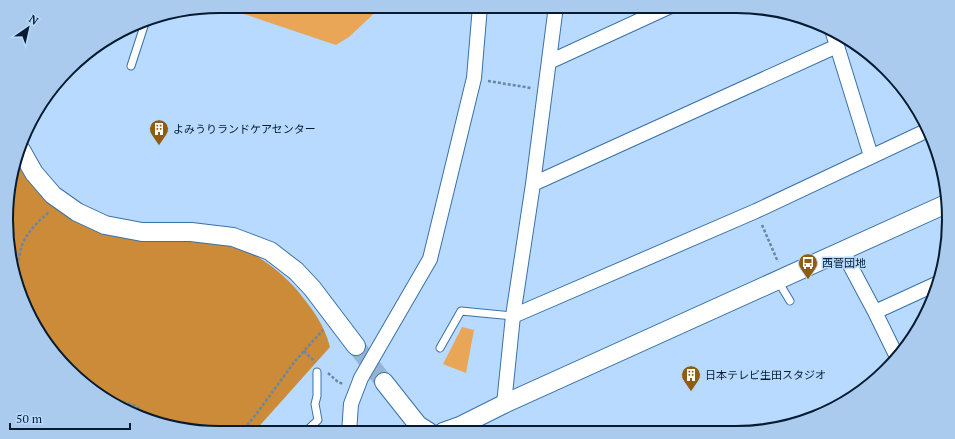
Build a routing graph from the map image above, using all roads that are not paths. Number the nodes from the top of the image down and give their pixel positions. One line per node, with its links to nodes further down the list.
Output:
1 (479, 13): 26 (street)
2 (555, 13): 6 (street)
3 (654, 13): 6 (street)
4 (144, 28): 7 (lane)
5 (835, 40): 10 (street); 11 (street)
6 (549, 62): 11 (street)
7 (131, 66)
8 (923, 132): 10 (street)
9 (24, 154): 19 (street)
10 (871, 156): 18 (street)
11 (532, 184): 18 (street)
12 (942, 206): 13 (street)
13 (843, 250): 14 (street); 17 (street)
14 (778, 281): 16 (lane); 24 (street)
15 (931, 286): 17 (street)
16 (790, 301)
17 (876, 312): 21 (street)
18 (513, 316): 20 (lane); 24 (street)
19 (356, 346)
20 (440, 348)
21 (894, 351)
22 (317, 372): 25 (lane)
23 (384, 382): 27 (street)
24 (504, 404): 28 (street)
25 (312, 426)
26 (349, 426)
27 (420, 426)
28 (469, 426)

